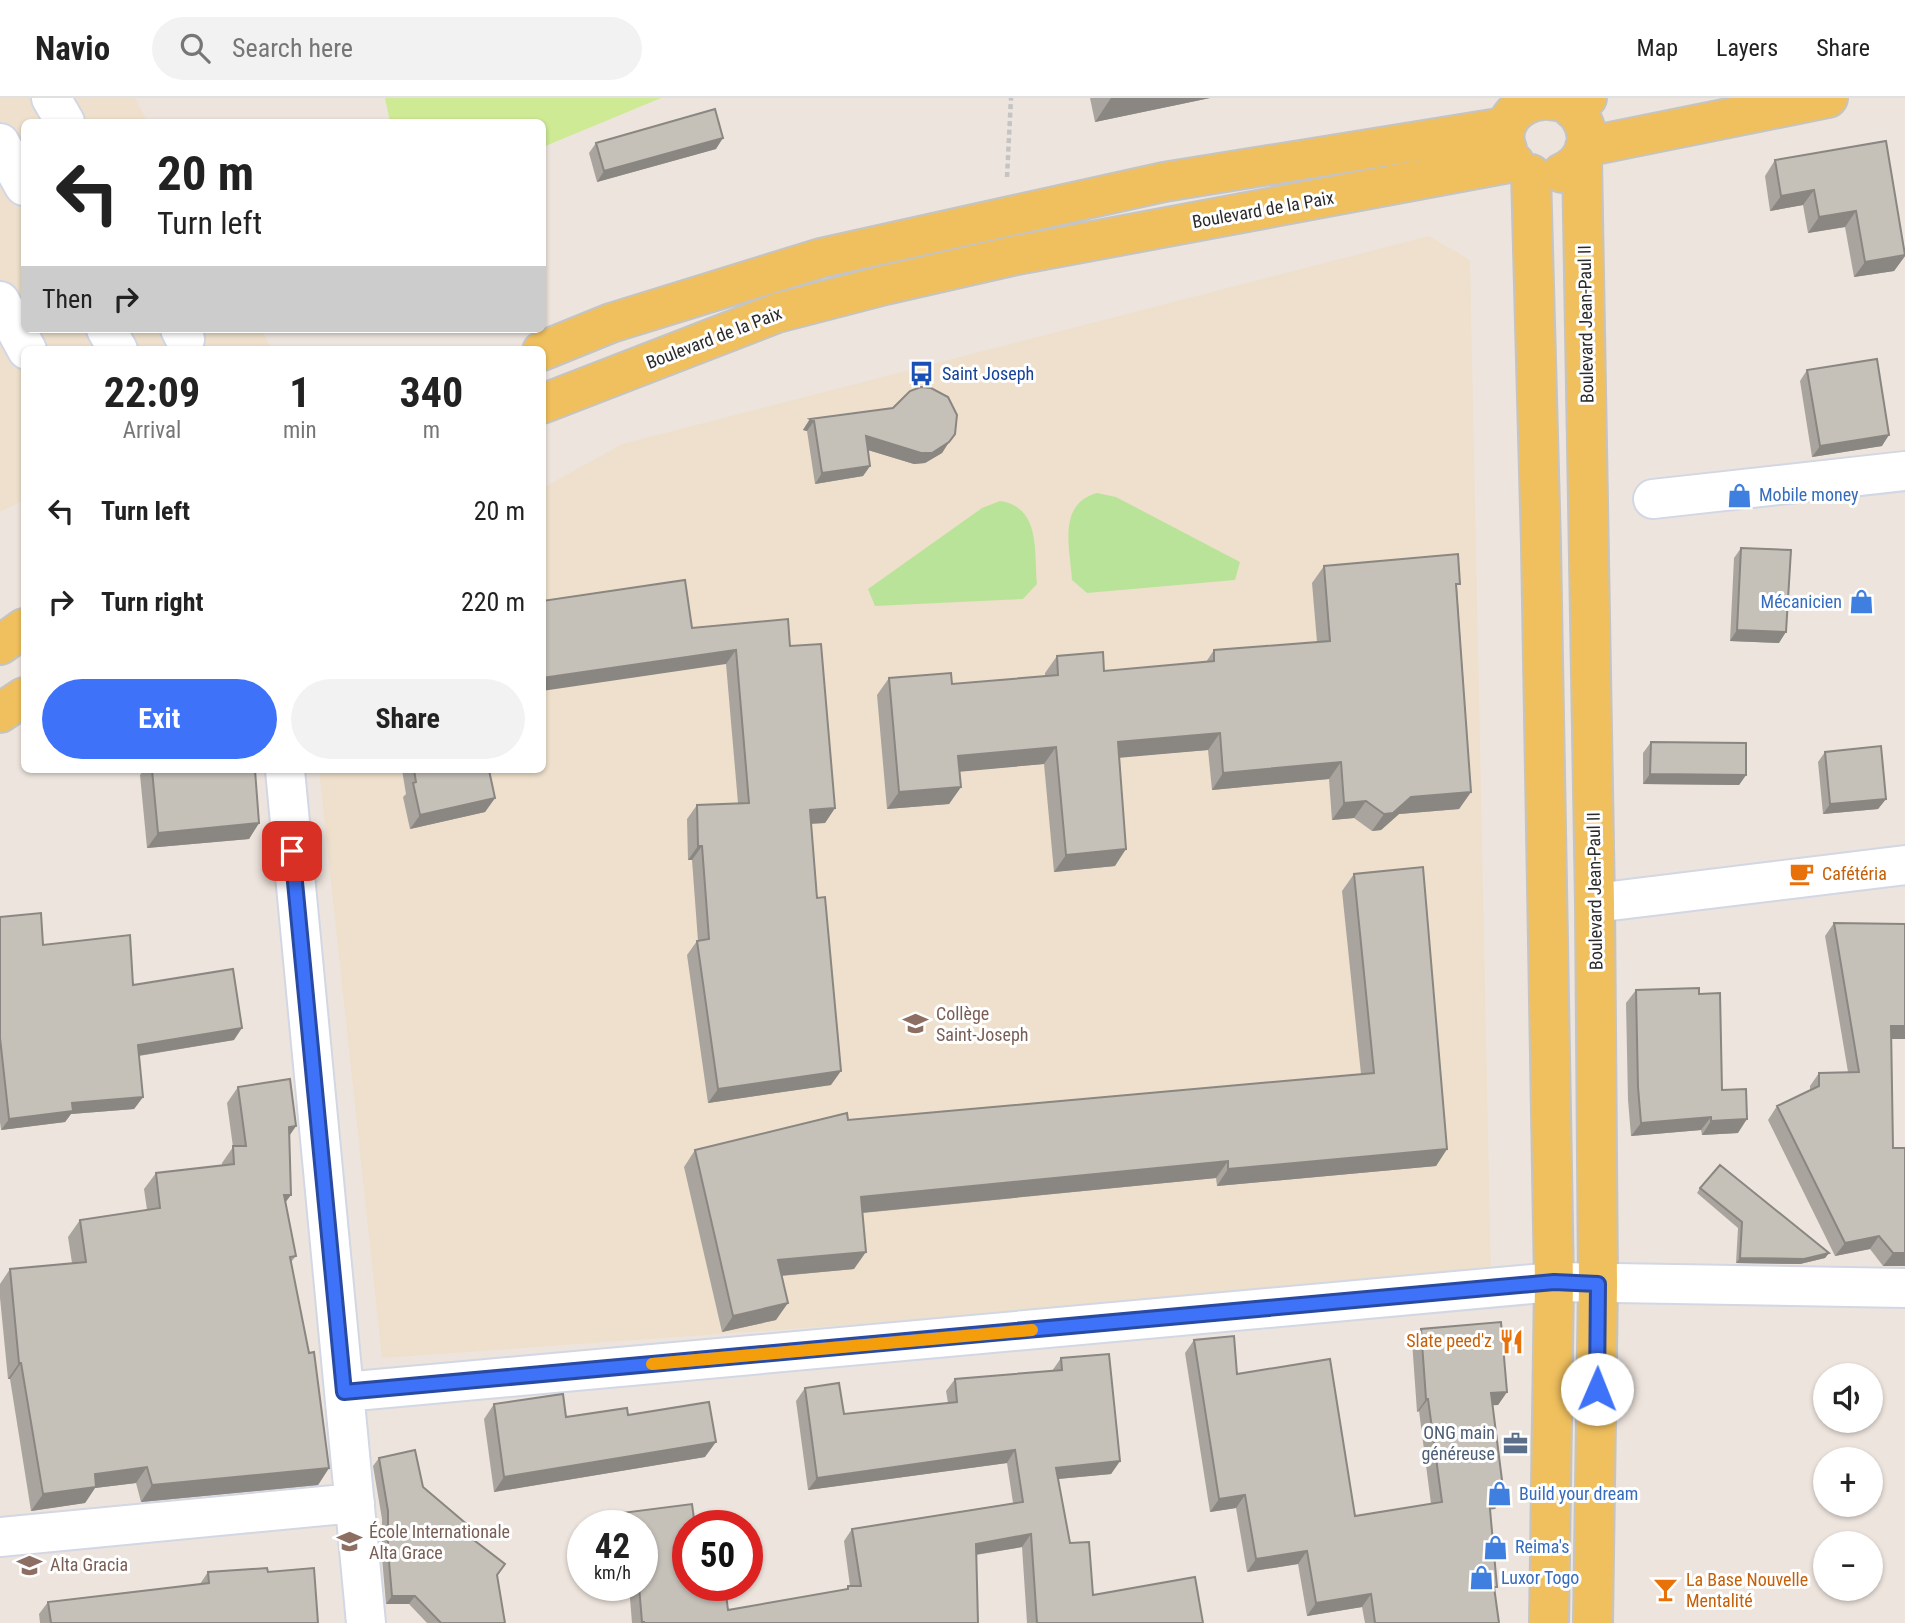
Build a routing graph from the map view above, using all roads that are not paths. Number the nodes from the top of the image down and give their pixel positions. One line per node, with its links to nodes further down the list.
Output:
1 (51, 98): 4 (street)
2 (1828, 98): 6 (main road)
3 (1559, 99): 6 (main road); 7 (main road)
4 (63, 119)
5 (0, 143): 8 (street)
6 (1584, 153): 7 (main road); 23 (main road, Boulevard Jean-Paul II)
7 (1517, 155): 9 (main road); 10 (main road, Boulevard de la Paix); 24 (main road)
8 (21, 181)
9 (1007, 217): 10 (street); 13 (main road)
10 (1013, 256): 14 (main road, Boulevard de la Paix)
11 (0, 301): 12 (street)
12 (25, 346)
13 (546, 349)
14 (546, 402)
15 (1905, 471): 16 (street)
16 (1653, 499)
17 (21, 630): 18 (main road)
18 (0, 645)
19 (21, 699): 20 (main road)
20 (0, 713)
21 (285, 773): 27 (street)
22 (1905, 866): 23 (street)
23 (1595, 903): 25 (main road, Boulevard Jean-Paul II)
24 (1554, 1282): 25 (street); 27 (street); 31 (main road)
25 (1598, 1284): 26 (street); 32 (main road, Boulevard Jean-Paul II)
26 (1905, 1288)
27 (344, 1392): 28 (street)
28 (355, 1503): 29 (street); 30 (street)
29 (0, 1536)
30 (366, 1623)
31 (1549, 1623)
32 (1593, 1623)

